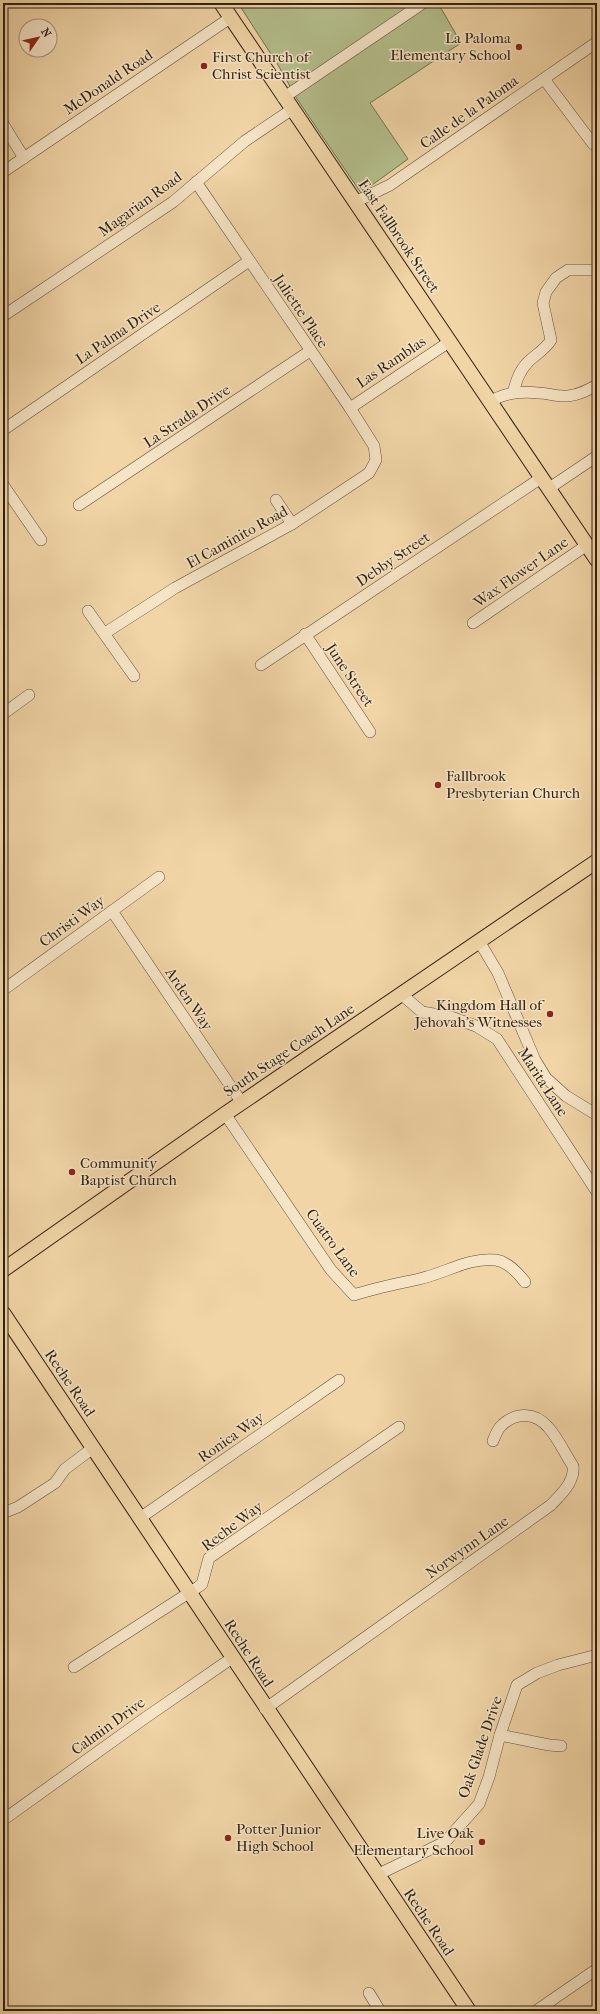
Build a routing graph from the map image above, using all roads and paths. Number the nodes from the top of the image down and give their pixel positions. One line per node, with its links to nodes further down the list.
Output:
1 (221, 3): 3 (main road, East Fallbrook Street)
2 (423, 3): 6 (street)
3 (230, 18): 6 (main road, East Fallbrook Street); 10 (street, McDonald Road)
4 (597, 42): 5 (street, Calle de la Paloma)
5 (544, 79): 9 (street); 13 (street, Calle de la Paloma)
6 (283, 98): 7 (main road, East Fallbrook Street)
7 (291, 110): 12 (street, Magarian Road); 13 (main road, East Fallbrook Street)
8 (3, 124): 10 (street)
9 (593, 144)
10 (24, 158): 11 (street, McDonald Road)
11 (3, 172)
12 (196, 182): 14 (street, Juliette Place); 16 (street, Magarian Road)
13 (355, 202): 17 (main road, East Fallbrook Street)
14 (249, 261): 18 (street, Juliette Place); 23 (street, La Palma Drive)
15 (597, 270): 20 (street)
16 (3, 316)
17 (449, 342): 21 (main road, East Fallbrook Street); 22 (street, Las Ramblas)
18 (310, 351): 22 (street, Juliette Place); 29 (street, La Strada Drive)
19 (597, 385): 20 (street)
20 (513, 394): 21 (street)
21 (490, 402): 26 (main road, East Fallbrook Street)
22 (350, 408): 25 (street, Juliette Place)
23 (3, 430)
24 (597, 456): 26 (street)
25 (376, 460): 30 (street, El Caminito Road)
26 (545, 484): 32 (main road, East Fallbrook Street); 37 (street, Debby Street)
27 (3, 485): 31 (street)
28 (276, 500): 30 (street)
29 (79, 505)
30 (292, 524): 36 (street, El Caminito Road)
31 (41, 540)
32 (586, 545): 33 (main road, East Fallbrook Street); 35 (street, Wax Flower Lane)
33 (597, 560)
34 (88, 611): 36 (street)
35 (474, 623)
36 (105, 633): 39 (street)
37 (305, 634): 38 (street, Debby Street); 42 (street, June Street)
38 (261, 664)
39 (134, 676)
40 (29, 695): 41 (street)
41 (3, 714)
42 (370, 732)
43 (597, 861): 46 (main road, South Stage Coach Lane)
44 (159, 877): 45 (street, Christi Way)
45 (112, 911): 47 (street, Christi Way); 49 (street, Arden Way)
46 (478, 940): 48 (main road, South Stage Coach Lane); 51 (street)
47 (3, 990)
48 (401, 994): 49 (main road, South Stage Coach Lane); 52 (street, Marita Lane)
49 (242, 1103): 50 (main road, South Stage Coach Lane)
50 (225, 1114): 53 (main road, South Stage Coach Lane); 54 (street, Cuatro Lane)
51 (597, 1115)
52 (597, 1192)
53 (3, 1270)
54 (526, 1282)
55 (3, 1313): 59 (main road, Reche Road)
56 (339, 1380): 61 (street, Ronica Way)
57 (399, 1427): 62 (street, Reche Way)
58 (493, 1441): 66 (street, Norwynn Lane)
59 (93, 1448): 60 (street); 61 (main road, Reche Road)
60 (3, 1513)
61 (140, 1518): 62 (main road, Reche Road)
62 (189, 1593): 64 (main road, Reche Road); 65 (street, Reche Way)
63 (597, 1655): 67 (street, Oak Glade Drive)
64 (232, 1658): 66 (main road, Reche Road); 69 (street, Calmin Drive)
65 (74, 1667)
66 (265, 1709): 70 (main road, Reche Road)
67 (500, 1735): 68 (street); 70 (street, Oak Glade Drive)
68 (561, 1746)
69 (3, 1820)
70 (377, 1875): 74 (main road, Reche Road)
71 (597, 1969): 75 (street)
72 (369, 1993): 73 (street)
73 (380, 2011)
74 (469, 2011)
75 (536, 2011)

